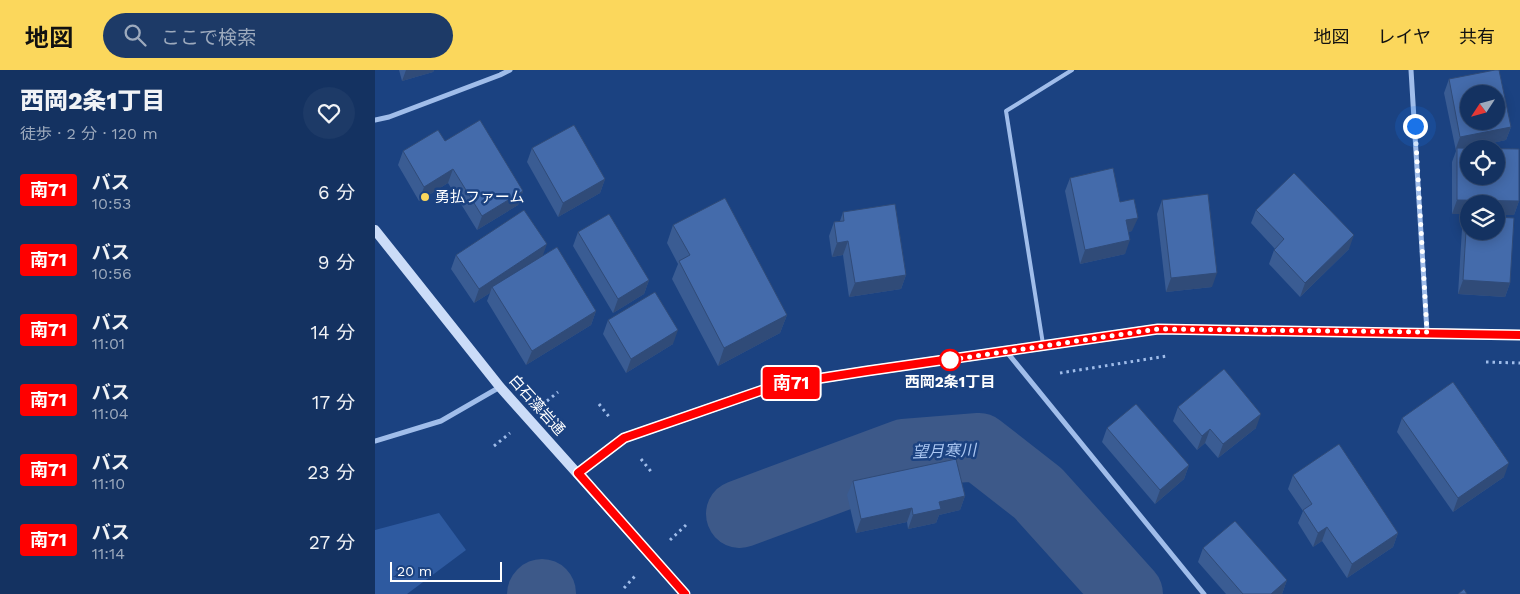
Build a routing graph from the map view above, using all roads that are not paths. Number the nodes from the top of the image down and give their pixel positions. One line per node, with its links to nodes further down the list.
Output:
1 (511, 70): 4 (street)
2 (1072, 70): 8 (lane)
3 (1411, 70): 6 (street)
4 (375, 120)
5 (375, 230): 10 (street, 白石藻岩通)
6 (1427, 332): 7 (street); 8 (street)
7 (1520, 335)
8 (1044, 346): 9 (street)
9 (1006, 352): 12 (street); 14 (street)
10 (500, 387): 11 (street); 12 (street, 白石藻岩通)
11 (375, 441)
12 (578, 473): 13 (street, 白石藻岩通)
13 (685, 594)
14 (1204, 594)

